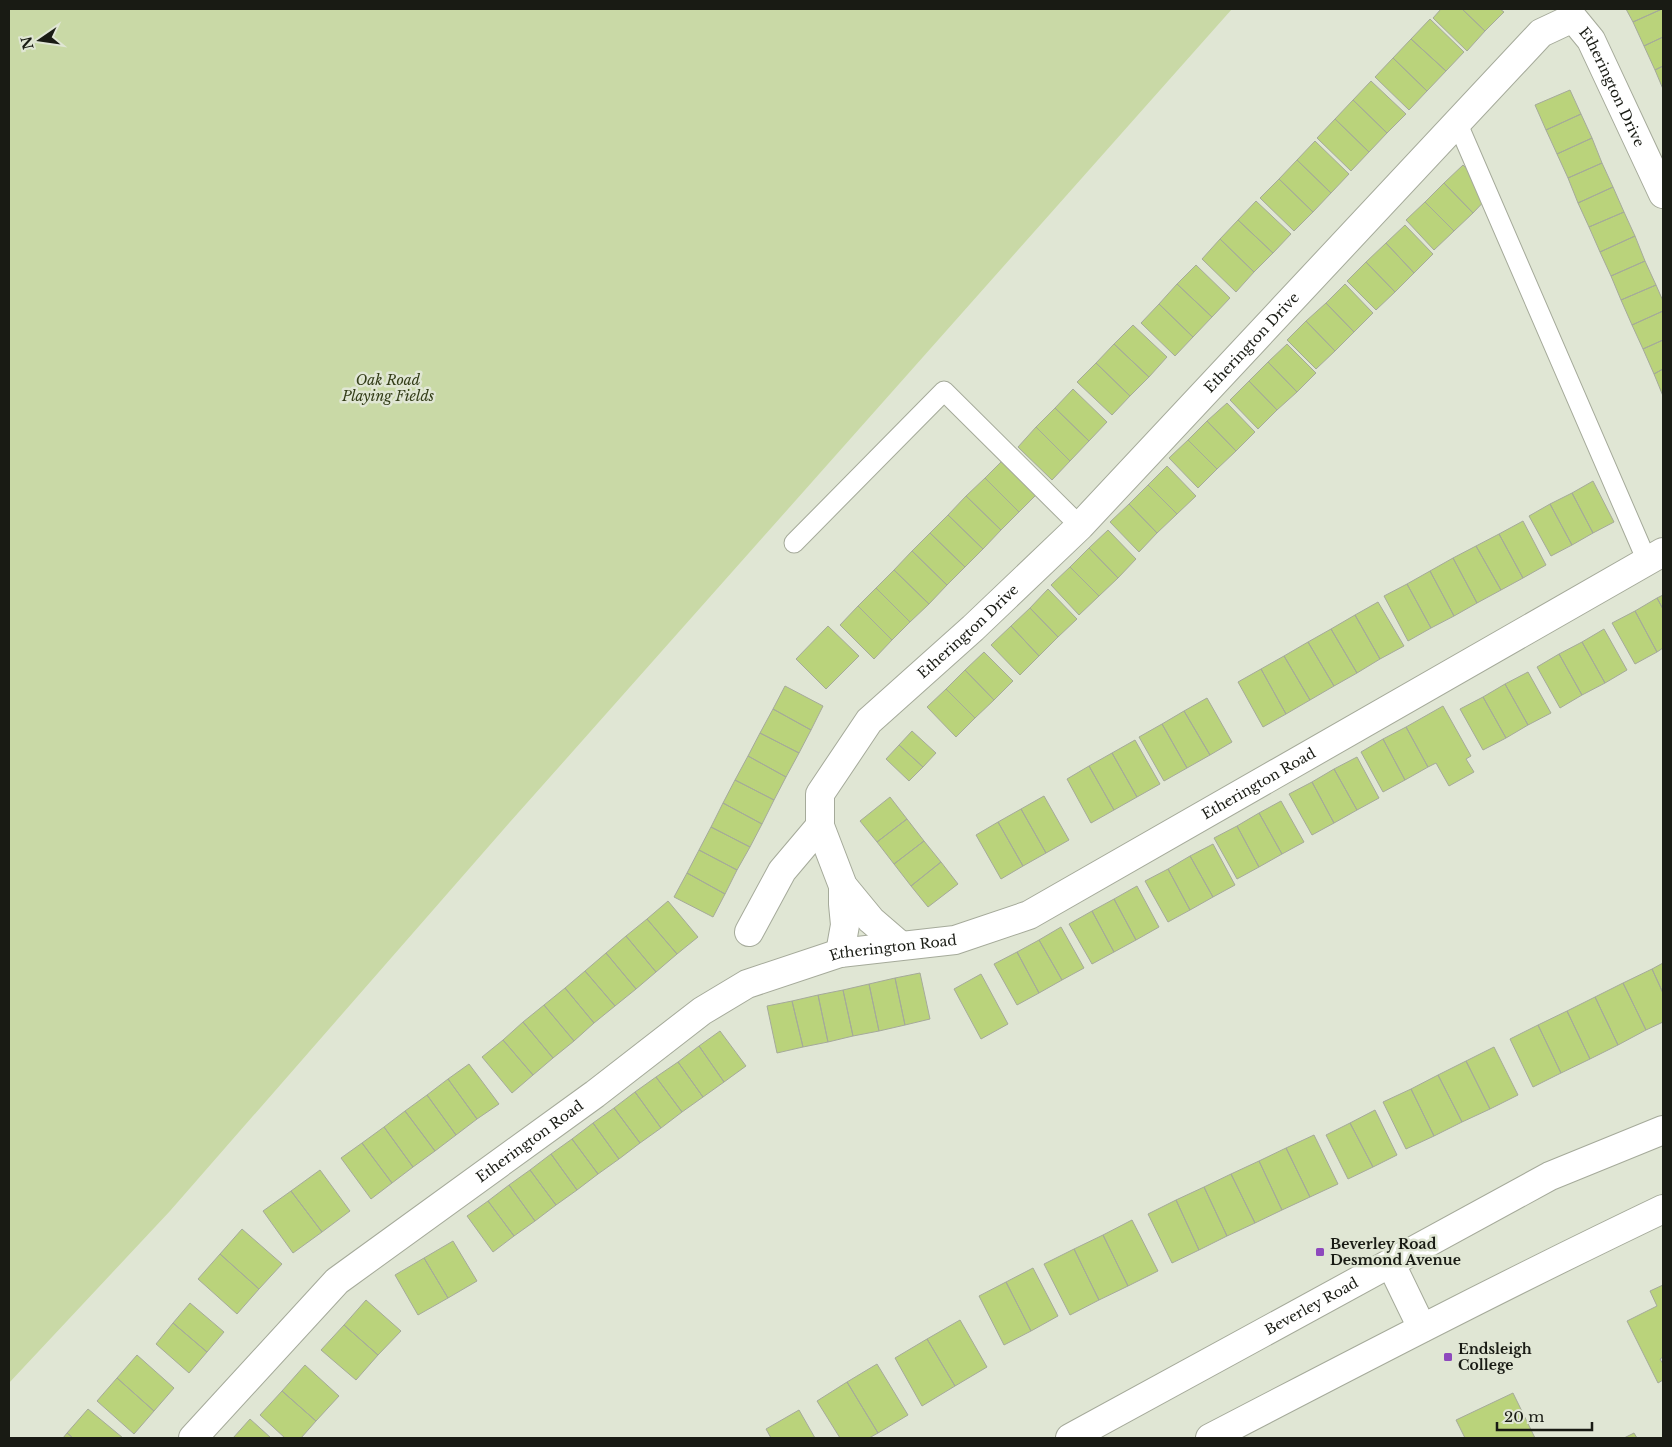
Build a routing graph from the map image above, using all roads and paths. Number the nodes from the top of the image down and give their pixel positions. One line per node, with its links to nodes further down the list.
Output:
1 (1457, 122): 2 (street, Etherington Drive); 3 (street, Etherington Drive); 5 (lane)
2 (1663, 194)
3 (1080, 526): 4 (lane); 6 (street, Etherington Drive)
4 (794, 544)
5 (1655, 557): 9 (street, Etherington Road)
6 (820, 826): 7 (street, Etherington Drive); 8 (street)
7 (843, 886): 9 (street, Etherington Drive); 10 (street, Etherington Drive)
8 (749, 932)
9 (900, 945): 10 (street, Etherington Road)
10 (840, 953): 15 (street, Etherington Road)
11 (1663, 1130): 13 (street, Beverley Road)
12 (1663, 1209): 14 (street)
13 (1391, 1264): 14 (street); 16 (street, Beverley Road)
14 (1422, 1328): 17 (street)
15 (194, 1438)
16 (1070, 1438)
17 (1210, 1438)

